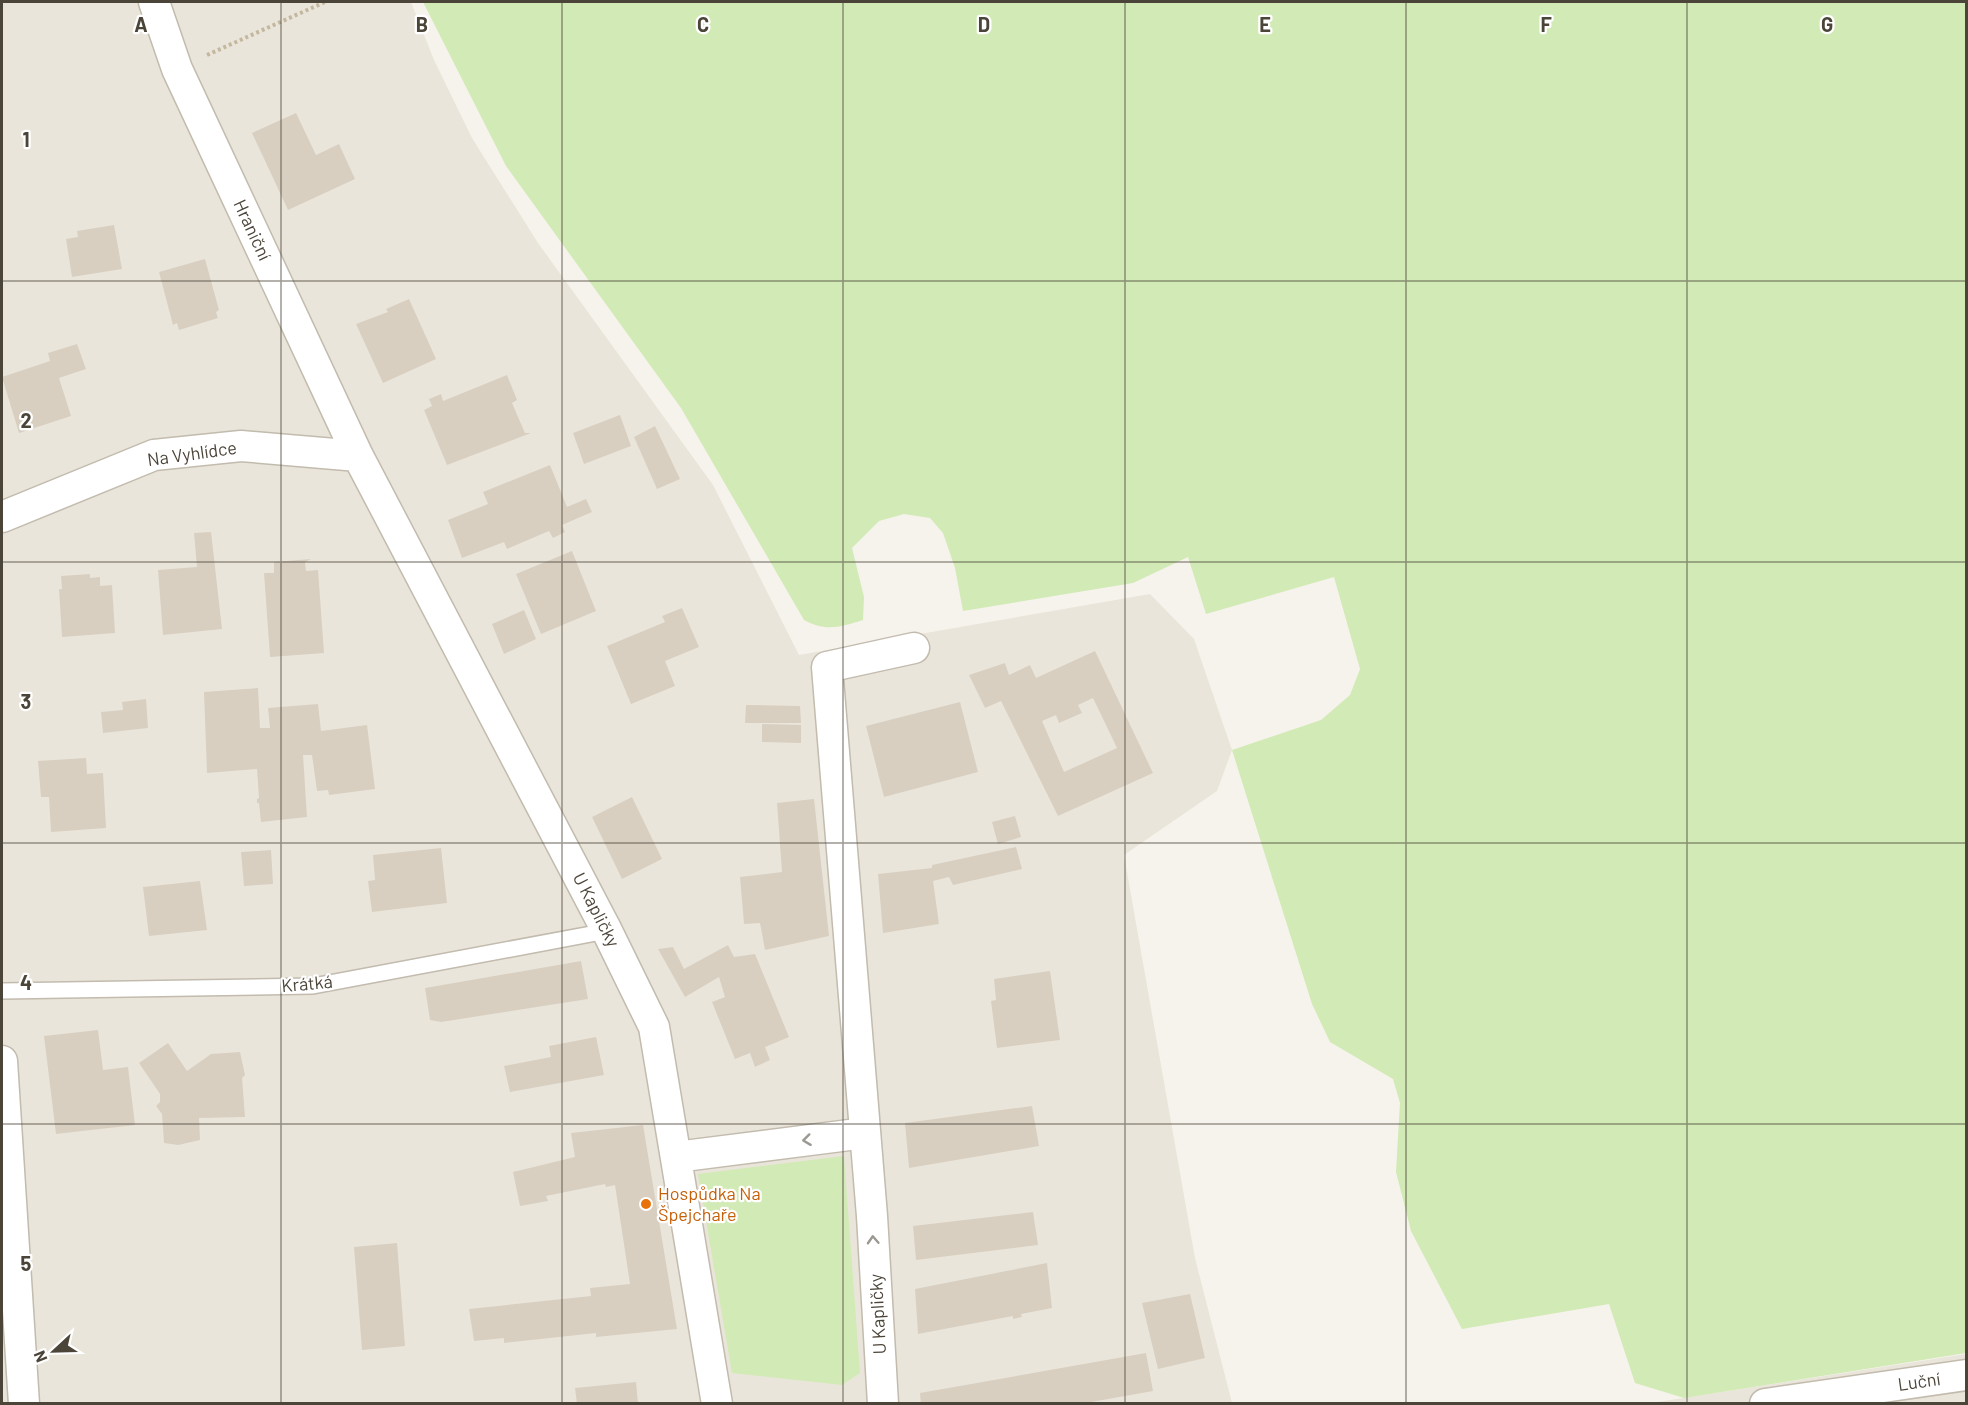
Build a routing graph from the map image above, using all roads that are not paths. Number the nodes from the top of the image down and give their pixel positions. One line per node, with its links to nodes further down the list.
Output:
1 (154, 2): 2 (street, Hraniční)
2 (358, 456): 3 (street, Na Vyhlídce); 5 (street, U Kapličky)
3 (2, 517)
4 (914, 648): 8 (street, U Kapličky)
5 (607, 931): 6 (lane, Krátká); 9 (street, U Kapličky)
6 (2, 991)
7 (2, 1061): 11 (street)
8 (865, 1133): 9 (street, one-way to 9); 13 (street, U Kapličky, one-way to 8)
9 (675, 1157): 12 (street, U Kapličky)
10 (1966, 1375): 14 (street, Luční)
11 (24, 1404)
12 (717, 1404)
13 (883, 1404)
14 (1765, 1404)

